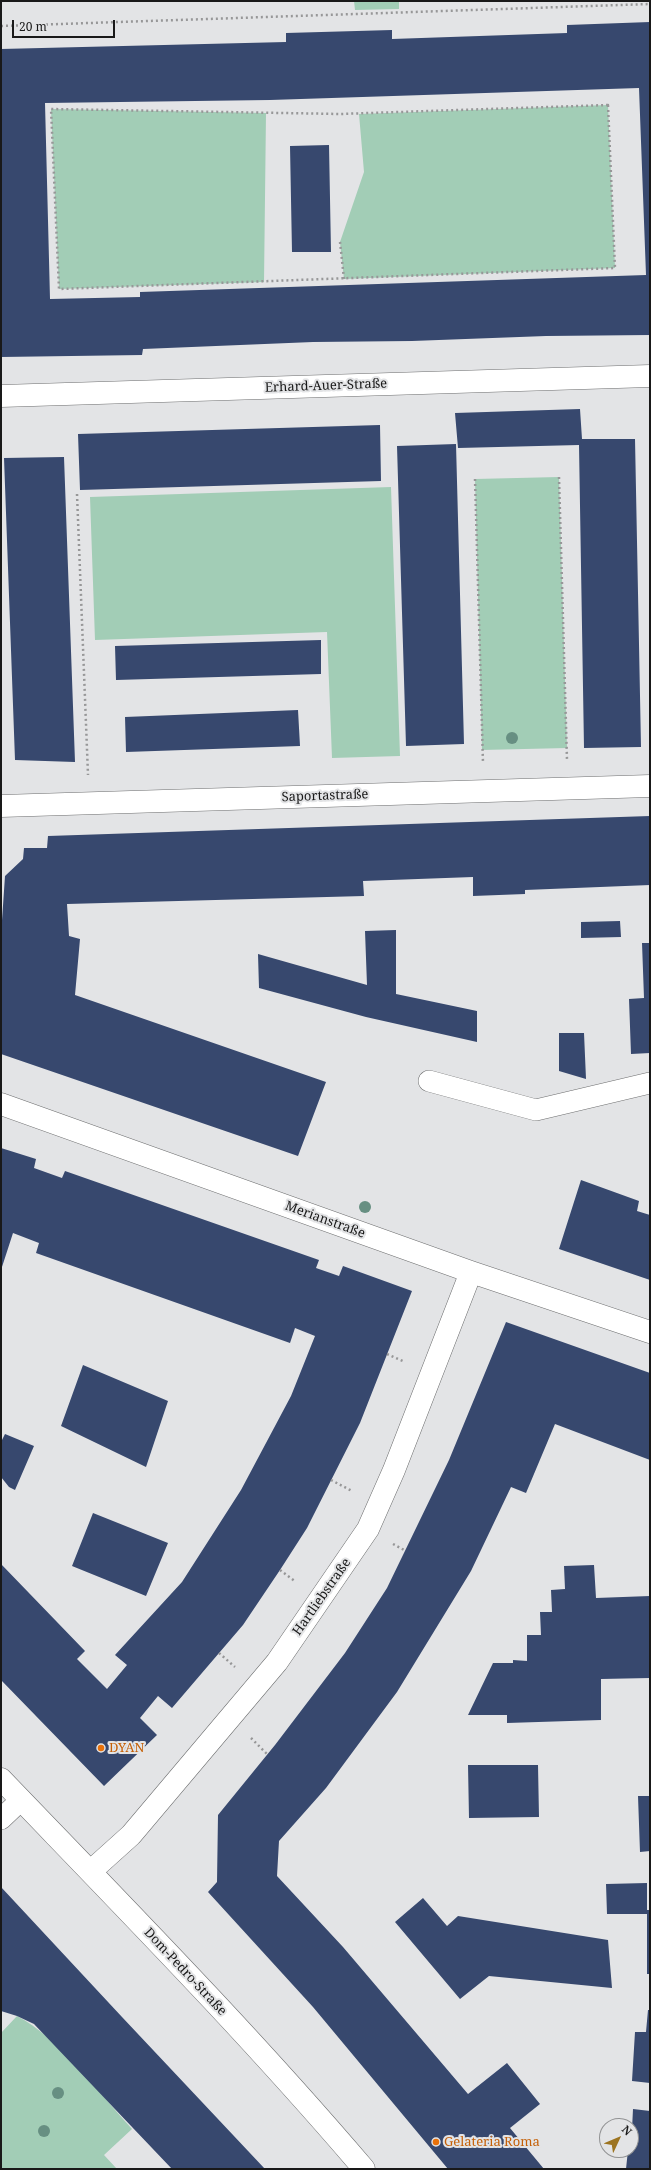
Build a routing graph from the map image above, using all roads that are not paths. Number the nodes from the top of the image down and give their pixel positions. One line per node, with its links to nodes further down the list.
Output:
1 (650, 376): 2 (street, Erhard-Auer-Straße)
2 (1, 396)
3 (650, 786): 4 (street, Saportastraße)
4 (1, 806)
5 (429, 1081): 6 (lane)
6 (650, 1083)
7 (1, 1104): 8 (street, Merianstraße)
8 (470, 1272): 9 (street, Merianstraße); 13 (street, Hartliebstraße)
9 (650, 1332)
10 (1, 1779): 11 (street, Dom-Pedro-Straße)
11 (21, 1800): 12 (lane); 13 (street, Dom-Pedro-Straße)
12 (1, 1819)
13 (91, 1871): 14 (street, Dom-Pedro-Straße)
14 (364, 2169)

